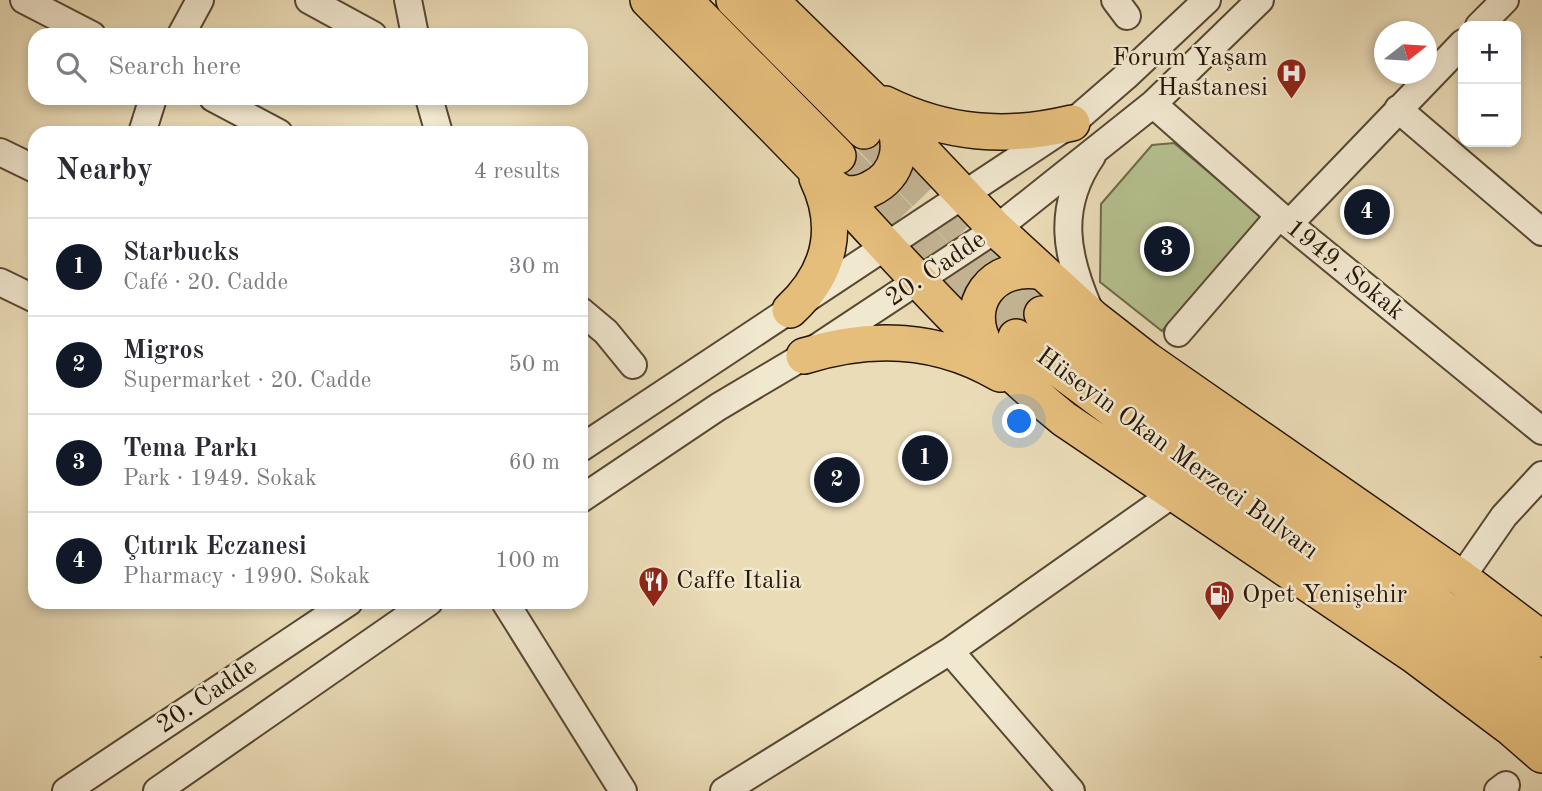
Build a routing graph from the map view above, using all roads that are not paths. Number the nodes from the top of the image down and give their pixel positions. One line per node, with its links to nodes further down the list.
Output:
1 (24, 0): 13 (street)
2 (200, 0): 14 (street)
3 (309, 0): 15 (street)
4 (408, 0): 16 (street)
5 (648, 0): 31 (main road)
6 (684, 0): 33 (main road)
7 (734, 0): 24 (main road)
8 (770, 0): 18 (main road)
9 (1207, 0): 25 (street, 20. Cadde)
10 (1260, 0): 19 (street, 20. Cadde)
11 (1505, 0): 12 (street)
12 (1484, 21)
13 (78, 28)
14 (185, 28)
15 (360, 28)
16 (414, 28)
17 (1458, 48): 23 (street)
18 (862, 89): 24 (main road); 25 (main road)
19 (1153, 104): 29 (street, 20. Cadde); 35 (street, 1949. Sokak)
20 (151, 105): 26 (street)
21 (226, 105): 27 (street)
22 (431, 105): 28 (street)
23 (1398, 109): 35 (street); 37 (street)
24 (875, 122): 33 (main road); 34 (main road)
25 (1072, 122): 34 (street, 20. Cadde)
26 (144, 126)
27 (266, 126)
28 (437, 126)
29 (1100, 145): 36 (street, 20. Cadde); 46 (street)
30 (0, 152): 32 (street)
31 (804, 158): 33 (main road); 43 (main road)
32 (28, 166)
33 (833, 170): 38 (main road)
34 (964, 194): 36 (main road); 38 (street, 20. Cadde)
35 (1284, 220): 47 (street); 52 (street, 1949. Sokak)
36 (996, 229): 39 (main road); 40 (street, 20. Cadde)
37 (1542, 232)
38 (886, 247): 40 (main road); 43 (street, 20. Cadde)
39 (1042, 272): 46 (main road); 48 (main road)
40 (920, 281): 48 (main road); 49 (street, 20. Cadde)
41 (0, 282): 42 (street)
42 (28, 296)
43 (790, 310): 53 (street, 20. Cadde)
44 (1042, 314): 63 (main road, Hüseyin Okan Merzeci Bulvarı)
45 (588, 317): 50 (street)
46 (1092, 317): 57 (main road)
47 (1178, 333)
48 (1002, 343): 51 (main road); 64 (main road, Hüseyin Okan Merzeci Bulvarı)
49 (804, 356): 51 (main road); 56 (street, 20. Cadde)
50 (633, 365)
51 (1032, 394): 55 (main road)
52 (1542, 431)
53 (588, 443)
54 (1542, 475): 57 (street)
55 (1174, 493): 62 (street); 65 (main road)
56 (588, 494)
57 (1461, 578): 61 (main road)
58 (339, 609): 67 (street, 20. Cadde)
59 (419, 609): 66 (street, 20. Cadde)
60 (509, 609): 68 (street)
61 (1542, 639)
62 (950, 651): 69 (street); 70 (street)
63 (1542, 680)
64 (1542, 717)
65 (1542, 755)
66 (162, 790)
67 (66, 791)
68 (623, 791)
69 (724, 791)
70 (1071, 791)

